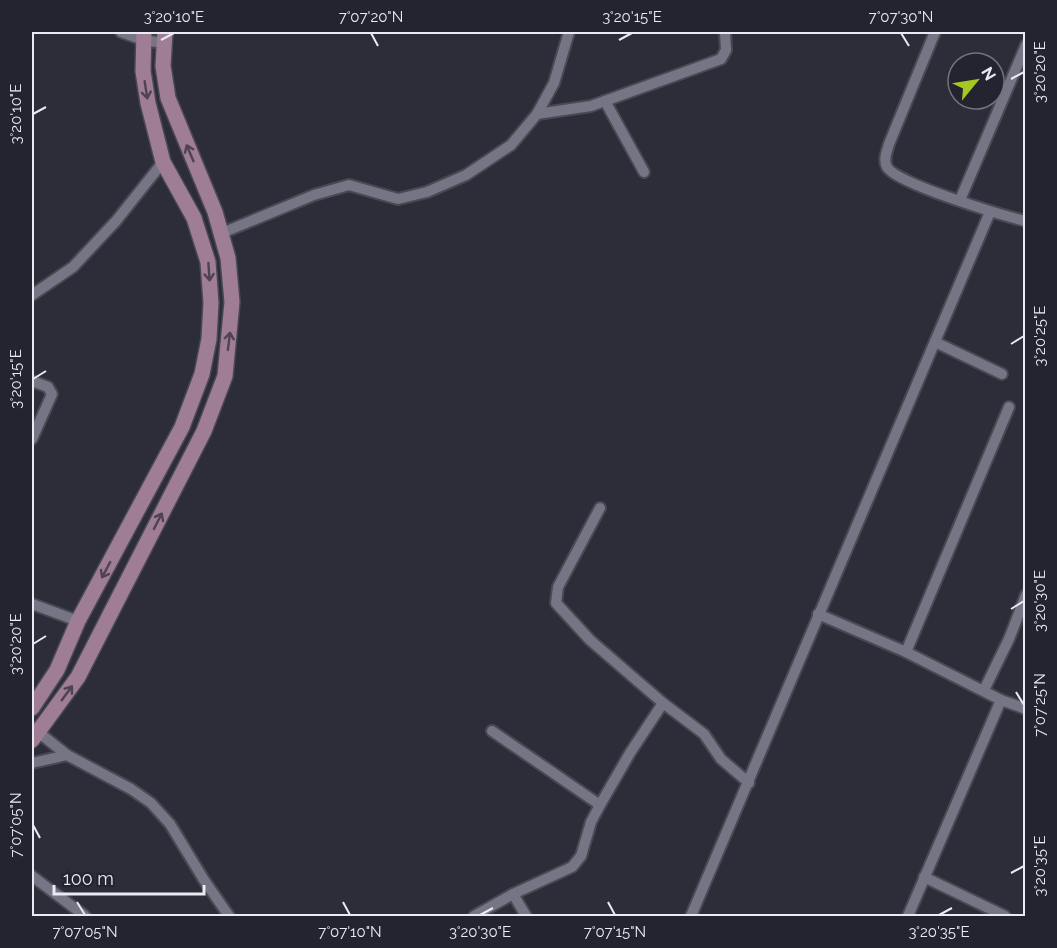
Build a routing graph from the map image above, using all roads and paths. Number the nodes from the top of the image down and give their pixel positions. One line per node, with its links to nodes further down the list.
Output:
1 (121, 32): 5 (street)
2 (569, 32): 9 (street)
3 (725, 32): 8 (street)
4 (935, 32): 12 (street)
5 (143, 36): 6 (street); 10 (main road, one-way to 10)
6 (164, 37): 15 (main road, one-way to 6)
7 (1026, 45): 12 (street)
8 (605, 101): 9 (street); 11 (street)
9 (537, 114): 15 (street)
10 (163, 162): 16 (street); 26 (main road, one-way to 26)
11 (644, 172)
12 (960, 200): 13 (street)
13 (990, 212): 14 (street); 17 (street)
14 (1026, 221)
15 (222, 233): 34 (main road, one-way to 15)
16 (32, 295)
17 (934, 342): 18 (street); 25 (street)
18 (1002, 374)
19 (32, 381): 21 (street)
20 (1009, 407): 27 (street)
21 (32, 439)
22 (600, 508): 30 (street)
23 (1026, 595): 28 (street)
24 (32, 604): 26 (street)
25 (818, 614): 27 (street); 37 (street)
26 (78, 621): 31 (main road)
27 (906, 652): 28 (street)
28 (984, 690): 29 (street)
29 (1001, 700): 32 (street); 40 (street)
30 (663, 703): 37 (street); 38 (street)
31 (32, 708)
32 (1026, 710)
33 (492, 731): 38 (street)
34 (34, 733): 35 (street)
35 (67, 755): 36 (street); 43 (street)
36 (32, 763)
37 (748, 783): 46 (street)
38 (600, 805): 41 (street)
39 (32, 876): 42 (street)
40 (924, 877): 47 (street); 48 (street)
41 (513, 894): 44 (street); 45 (street)
42 (86, 916)
43 (229, 916)
44 (474, 916)
45 (526, 916)
46 (691, 916)
47 (908, 916)
48 (1005, 916)

